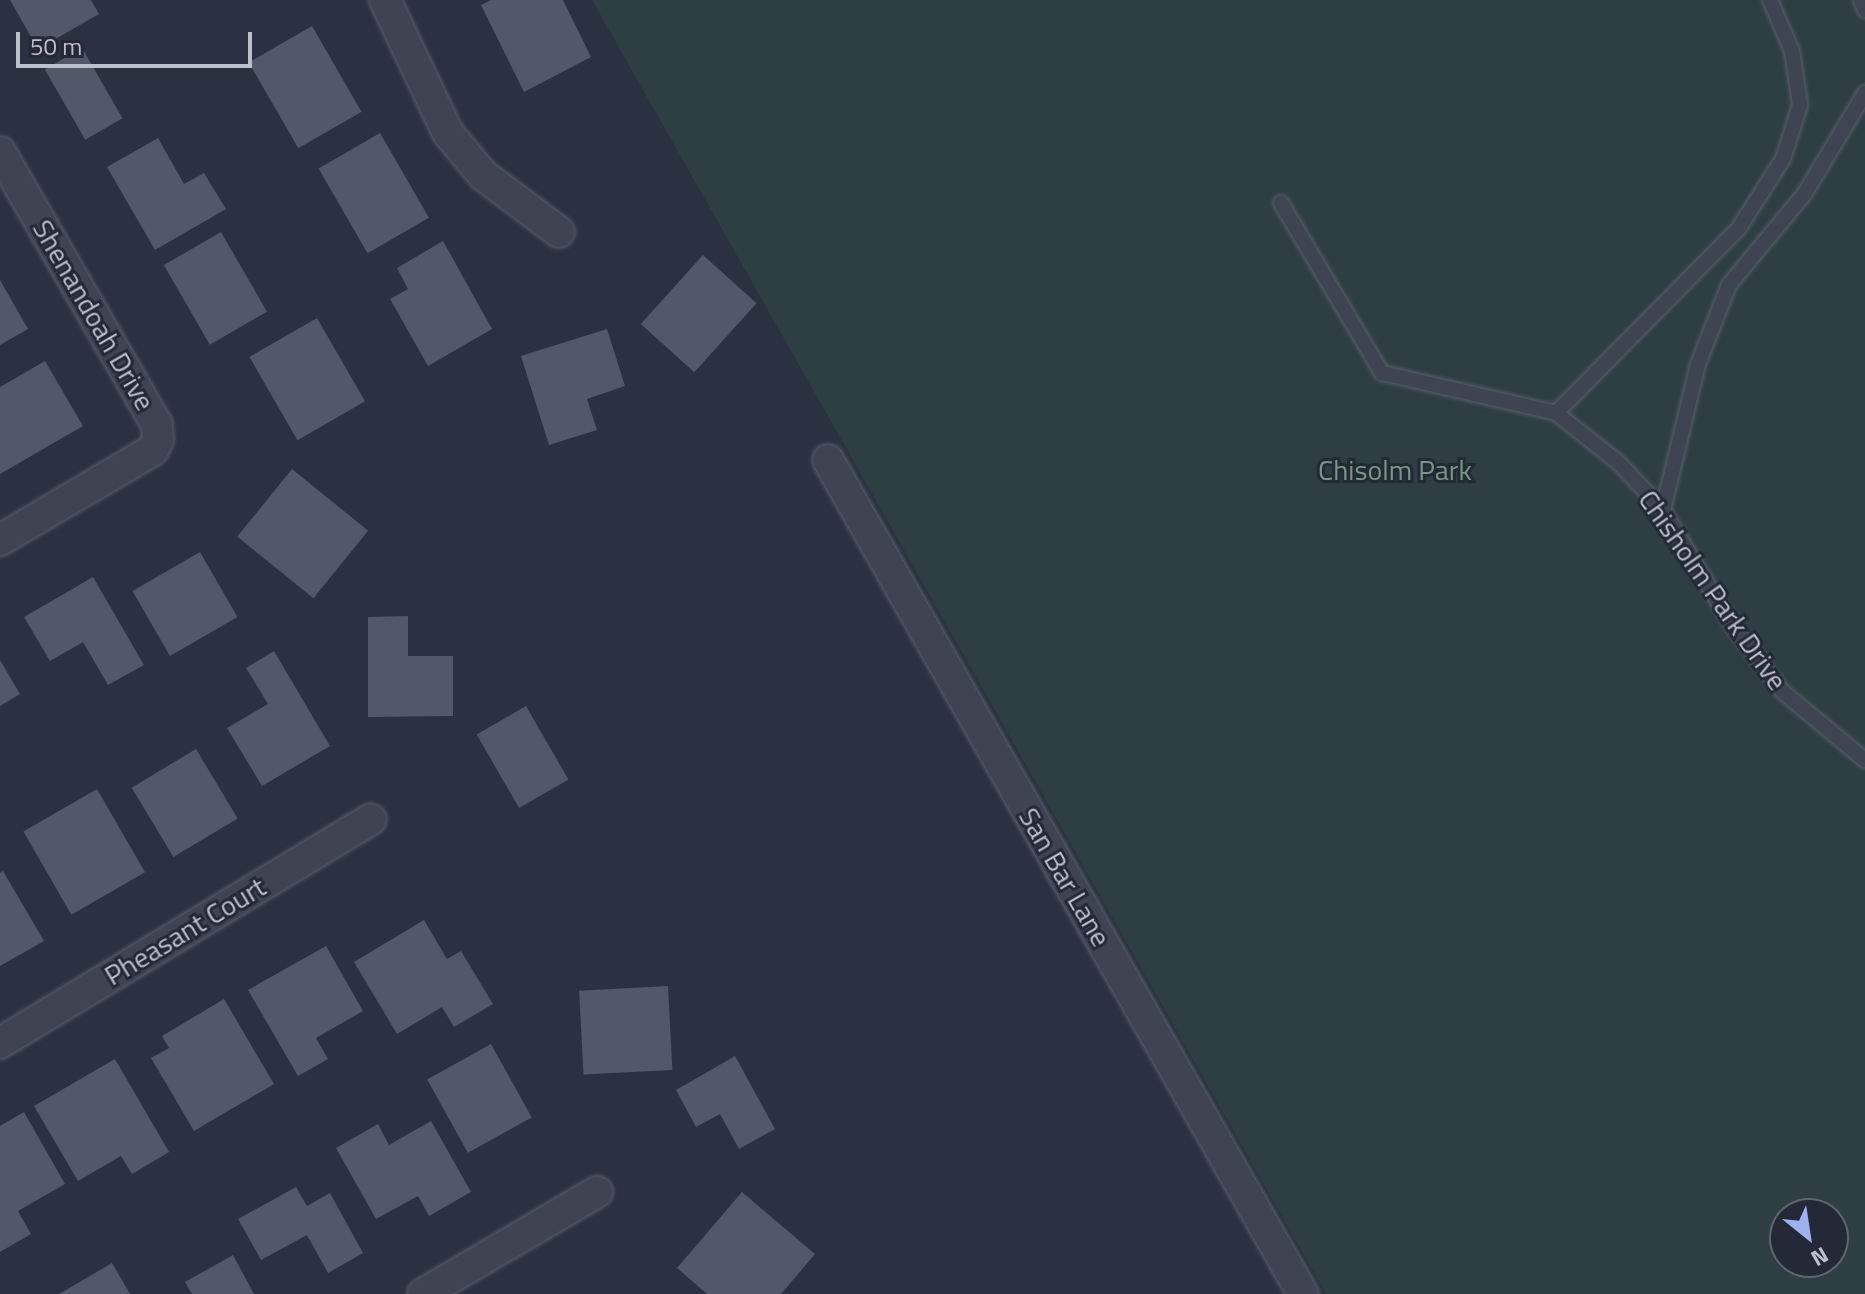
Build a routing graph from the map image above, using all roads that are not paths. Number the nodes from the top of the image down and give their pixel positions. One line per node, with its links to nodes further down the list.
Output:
1 (385, 0): 8 (street)
2 (1770, 0): 9 (lane)
3 (1861, 0): 4 (lane)
4 (1865, 10)
5 (1865, 93): 11 (lane)
6 (0, 152): 12 (street, Shenandoah Drive)
7 (1281, 203): 9 (lane, Chisholm Park Drive)
8 (559, 232)
9 (1556, 413): 11 (lane, Chisholm Park Drive)
10 (828, 460): 18 (street, San Bar Lane)
11 (1663, 510): 13 (lane, Chisholm Park Drive)
12 (0, 540)
13 (1865, 760)
14 (371, 819): 15 (street, Pheasant Court)
15 (0, 1043)
16 (597, 1192): 17 (street)
17 (423, 1294)
18 (1303, 1294)

